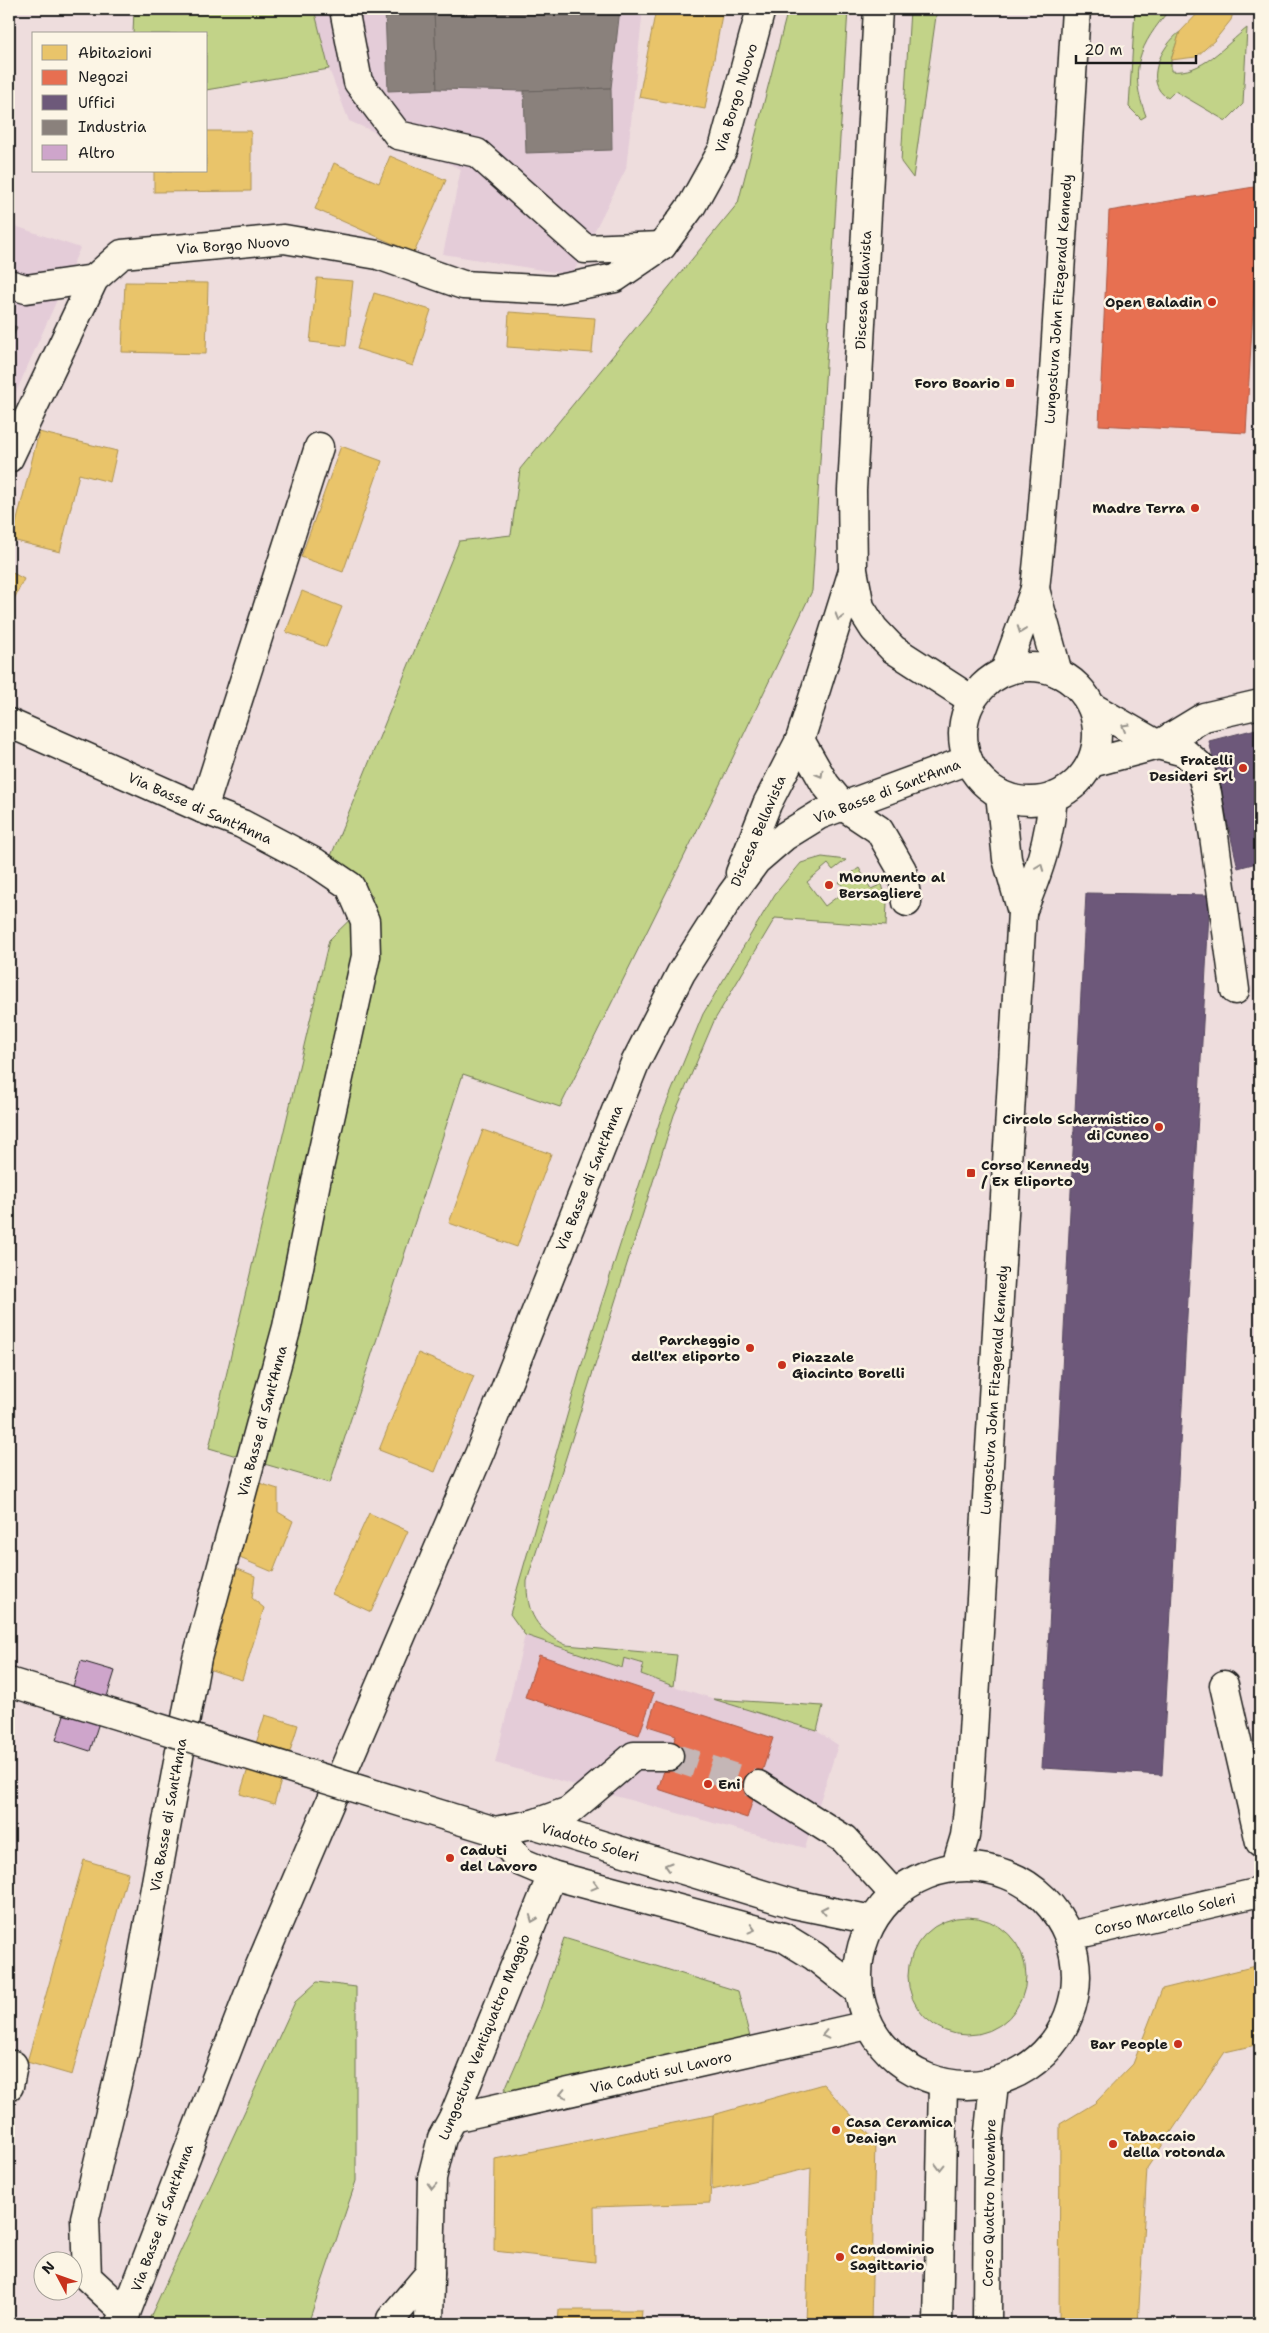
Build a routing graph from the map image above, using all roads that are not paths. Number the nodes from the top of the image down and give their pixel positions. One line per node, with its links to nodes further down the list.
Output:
1 (344, 9): 5 (street)
2 (761, 9): 5 (street, Via Borgo Nuovo)
3 (878, 9): 10 (street, Discesa Bellavista)
4 (1076, 9): 11 (street, Lungostura John Fitzgerald Kennedy)
5 (662, 246): 6 (street, Via Borgo Nuovo)
6 (94, 279): 7 (street); 9 (street, Via Borgo Nuovo)
7 (9, 284)
8 (319, 447): 25 (street)
9 (9, 458)
10 (853, 570): 14 (street, Discesa Bellavista); 18 (street, Discesa Bellavista, one-way to 18)
11 (1035, 589): 12 (street, Lungostura John Fitzgerald Kennedy, one-way to 12); 13 (street, Lungostura John Fitzgerald Kennedy)
12 (1005, 671): 13 (street); 14 (street)
13 (1058, 673): 16 (street)
14 (972, 700): 20 (street)
15 (1260, 704): 19 (street)
16 (1092, 707): 19 (street, one-way to 16); 21 (street)
17 (9, 723): 25 (street, Via Basse di Sant'Anna)
18 (800, 740): 24 (street, one-way to 24); 26 (street, Discesa Bellavista)
19 (1158, 745): 21 (street); 29 (street)
20 (968, 760): 22 (street); 24 (street, Via Basse di Sant'Anna)
21 (1090, 763): 23 (street)
22 (1000, 794): 23 (street); 28 (street, Lungostura John Fitzgerald Kennedy)
23 (1053, 797): 28 (street, Lungostura John Fitzgerald Kennedy, one-way to 23)
24 (843, 806): 26 (street, Via Basse di Sant'Anna); 27 (street)
25 (203, 809): 50 (street, Via Basse di Sant'Anna)
26 (731, 895): 50 (street, Via Basse di Sant'Anna)
27 (908, 902)
28 (1022, 912): 38 (street, Lungostura John Fitzgerald Kennedy)
29 (1235, 990)
30 (9, 1682): 35 (street, bridge)
31 (1224, 1685): 36 (street)
32 (669, 1756): 34 (street)
33 (758, 1785): 41 (street)
34 (533, 1824): 35 (street, Viadotto Soleri); 37 (street, Viadotto Soleri)
35 (496, 1830): 39 (street)
36 (1260, 1842)
37 (626, 1853): 39 (street); 42 (street, Viadotto Soleri, one-way to 37)
38 (956, 1866): 41 (street); 43 (street)
39 (552, 1874): 44 (street, one-way to 44); 48 (street, Lungostura Ventiquattro Maggio, one-way to 48)
40 (1260, 1892): 43 (street, Corso Marcello Soleri)
41 (894, 1894): 42 (street)
42 (872, 1920): 44 (street)
43 (1070, 1936): 46 (street)
44 (858, 1990): 45 (street)
45 (868, 2025): 47 (street); 48 (street, Via Caduti sul Lavoro, one-way to 48)
46 (994, 2083): 47 (street); 54 (street, Corso Quattro Novembre)
47 (943, 2084): 53 (street, one-way to 53)
48 (453, 2118): 49 (street, Lungostura Ventiquattro Maggio, one-way to 49)
49 (430, 2273): 51 (street); 52 (street, Lungostura Ventiquattro Maggio)
50 (123, 2319)
51 (391, 2324)
52 (429, 2324)
53 (938, 2324)
54 (987, 2324)

